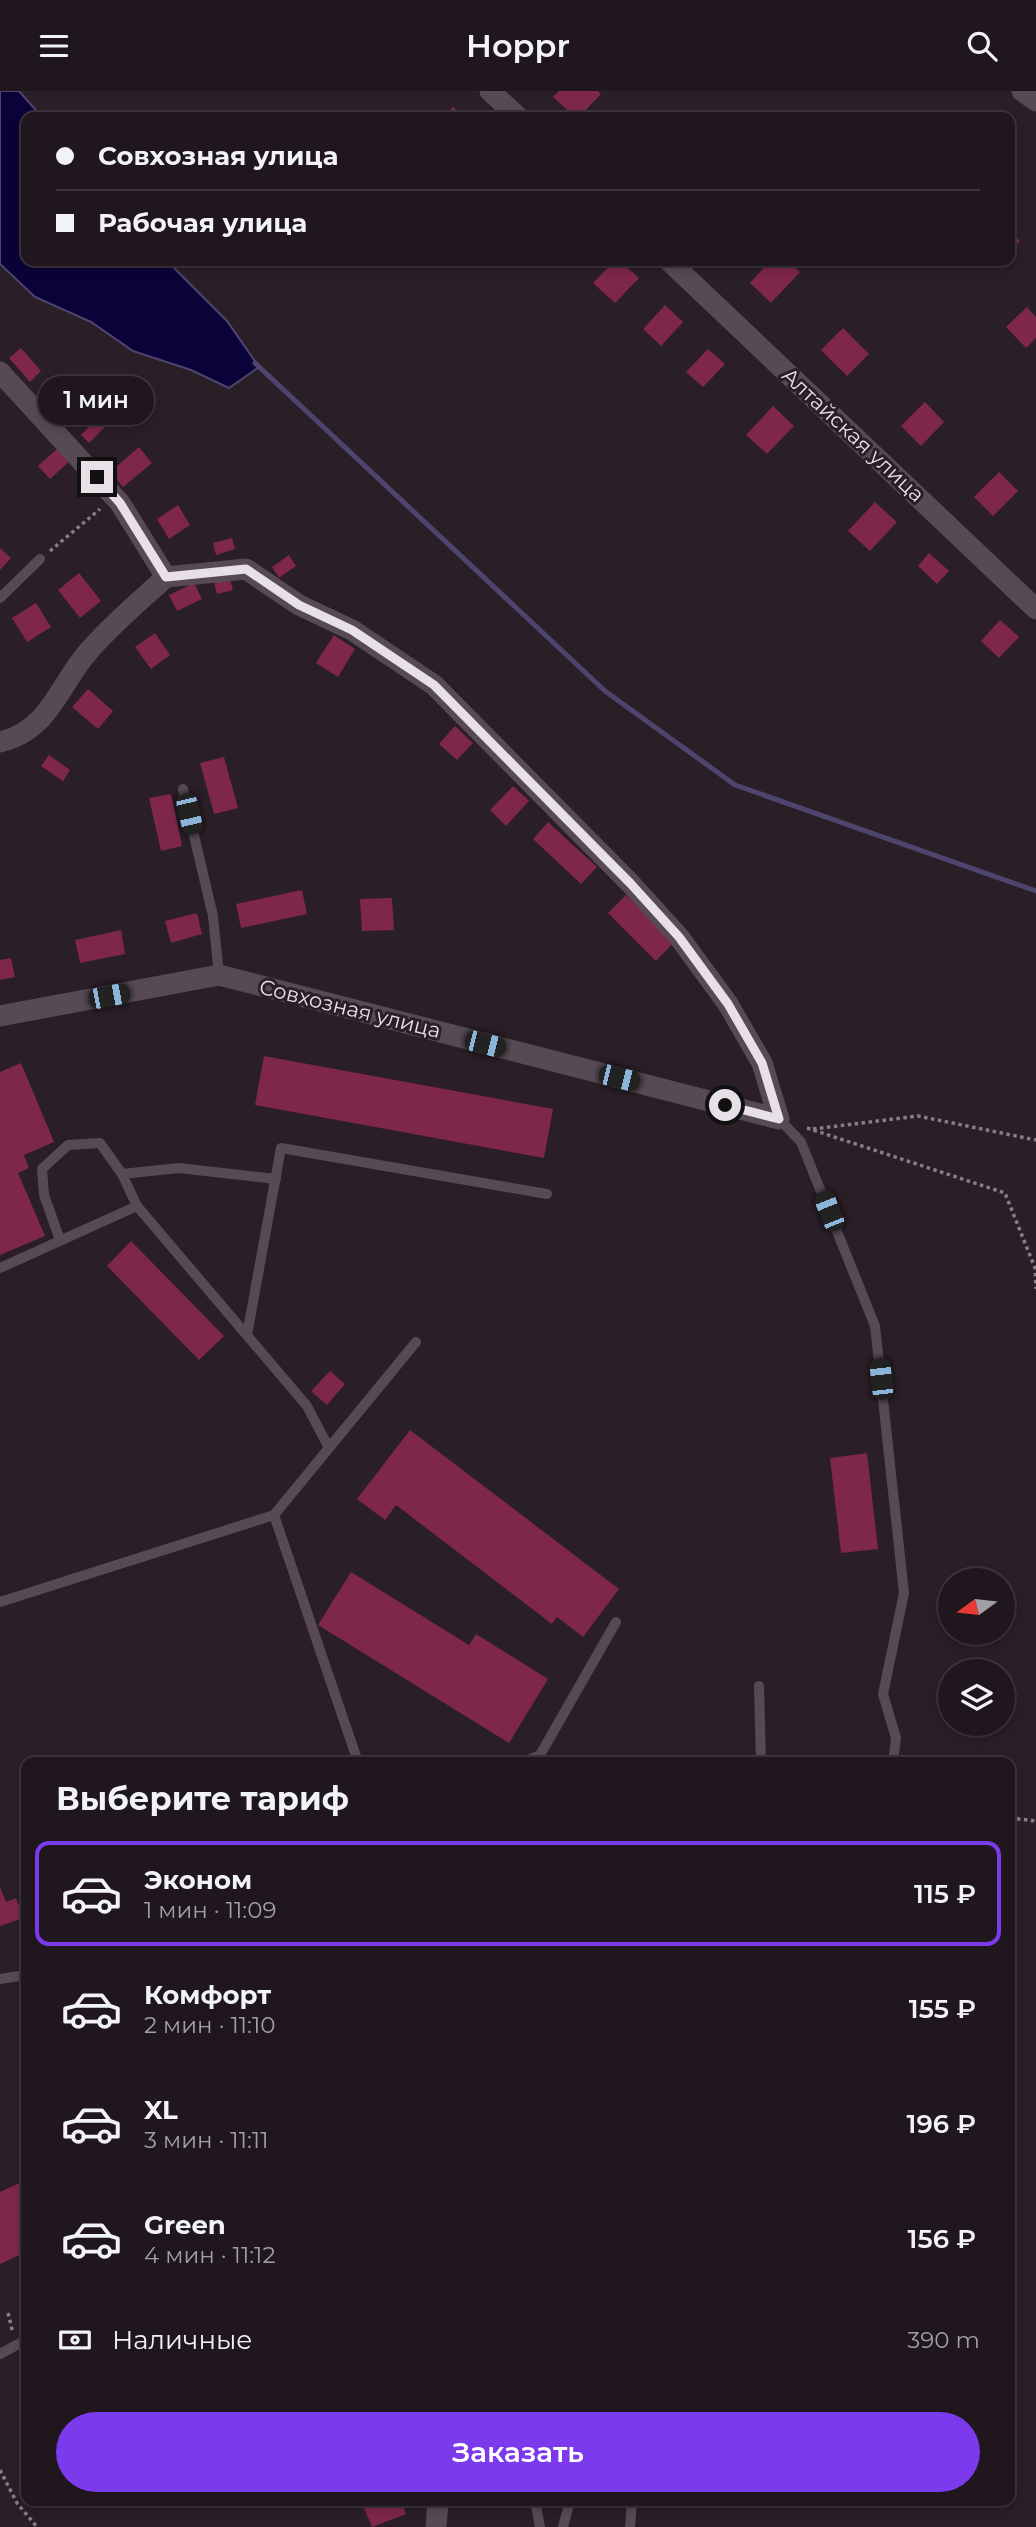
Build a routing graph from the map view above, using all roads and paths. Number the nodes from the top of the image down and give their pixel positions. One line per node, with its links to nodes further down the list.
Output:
1 (490, 91): 4 (street)
2 (1022, 91): 3 (street)
3 (1036, 101)
4 (513, 112)
5 (674, 266): 11 (street, Алтайская улица)
6 (0, 372): 7 (street)
7 (114, 497): 8 (path); 9 (street)
8 (40, 559): 10 (lane)
9 (166, 577): 12 (street); 16 (street)
10 (0, 598)
11 (1036, 609)
12 (0, 742)
13 (183, 789): 14 (lane)
14 (219, 975): 15 (street, Совхозная улица); 16 (street, Совхозная улица)
15 (0, 1016)
16 (779, 1119): 17 (path); 36 (lane)
17 (811, 1129): 18 (path); 25 (path)
18 (1036, 1140)
19 (122, 1174): 20 (lane); 22 (lane); 23 (lane)
20 (276, 1179): 21 (lane); 26 (lane)
21 (547, 1194)
22 (137, 1206): 23 (lane); 26 (lane)
23 (60, 1240): 24 (lane)
24 (0, 1268)
25 (1036, 1289)
26 (247, 1335): 28 (lane)
27 (416, 1342): 28 (lane)
28 (329, 1448): 29 (lane)
29 (274, 1515): 30 (lane); 33 (lane)
30 (0, 1602)
31 (615, 1622): 34 (lane)
32 (759, 1686): 35 (lane)
33 (356, 1757)
34 (535, 1757)
35 (761, 1757)
36 (894, 1757)
37 (1015, 1819): 38 (path)
38 (1036, 1821)
39 (21, 1976): 40 (lane)
40 (0, 1979)
41 (21, 2343): 42 (lane)
42 (0, 2354)
43 (0, 2470): 48 (path)
44 (438, 2506): 49 (street)
45 (536, 2506): 50 (lane)
46 (569, 2506): 51 (lane)
47 (632, 2506): 52 (lane)
48 (37, 2527)
49 (436, 2527)
50 (540, 2527)
51 (563, 2527)
52 (630, 2527)

